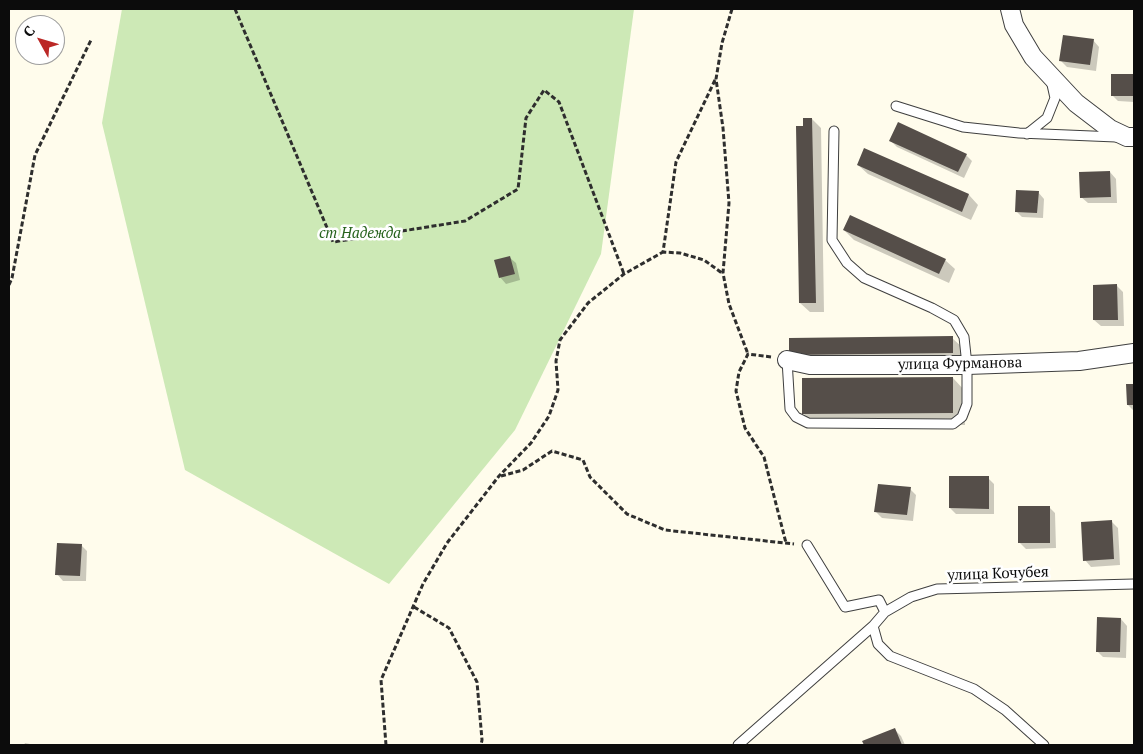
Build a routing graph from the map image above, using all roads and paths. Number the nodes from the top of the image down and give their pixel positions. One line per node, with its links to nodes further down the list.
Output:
1 (235, 9): 12 (path)
2 (732, 9): 6 (path)
3 (1010, 9): 5 (street)
4 (91, 40): 14 (path)
5 (1049, 74): 9 (lane); 10 (street)
6 (716, 79): 11 (path); 13 (path)
7 (896, 106): 9 (lane)
8 (834, 131): 18 (lane)
9 (1027, 134): 10 (lane)
10 (1130, 137)
11 (663, 252): 12 (path); 13 (path)
12 (624, 274): 19 (path)
13 (723, 274): 16 (path)
14 (9, 285)
15 (1134, 352): 18 (street, улица Фурманова)
16 (748, 354): 17 (path); 20 (path)
17 (787, 360): 18 (street, улица Фурманова); 18 (lane)
18 (967, 365)
19 (499, 476): 20 (path); 23 (path)
20 (786, 543): 21 (path)
21 (806, 545): 24 (lane)
22 (1134, 584): 24 (lane, улица Кочубея)
23 (414, 607): 26 (path); 27 (path)
24 (885, 612): 25 (lane, улица Кочубея)
25 (873, 626): 28 (lane, улица Кочубея); 29 (lane)
26 (386, 745)
27 (481, 745)
28 (738, 745)
29 (1044, 745)

